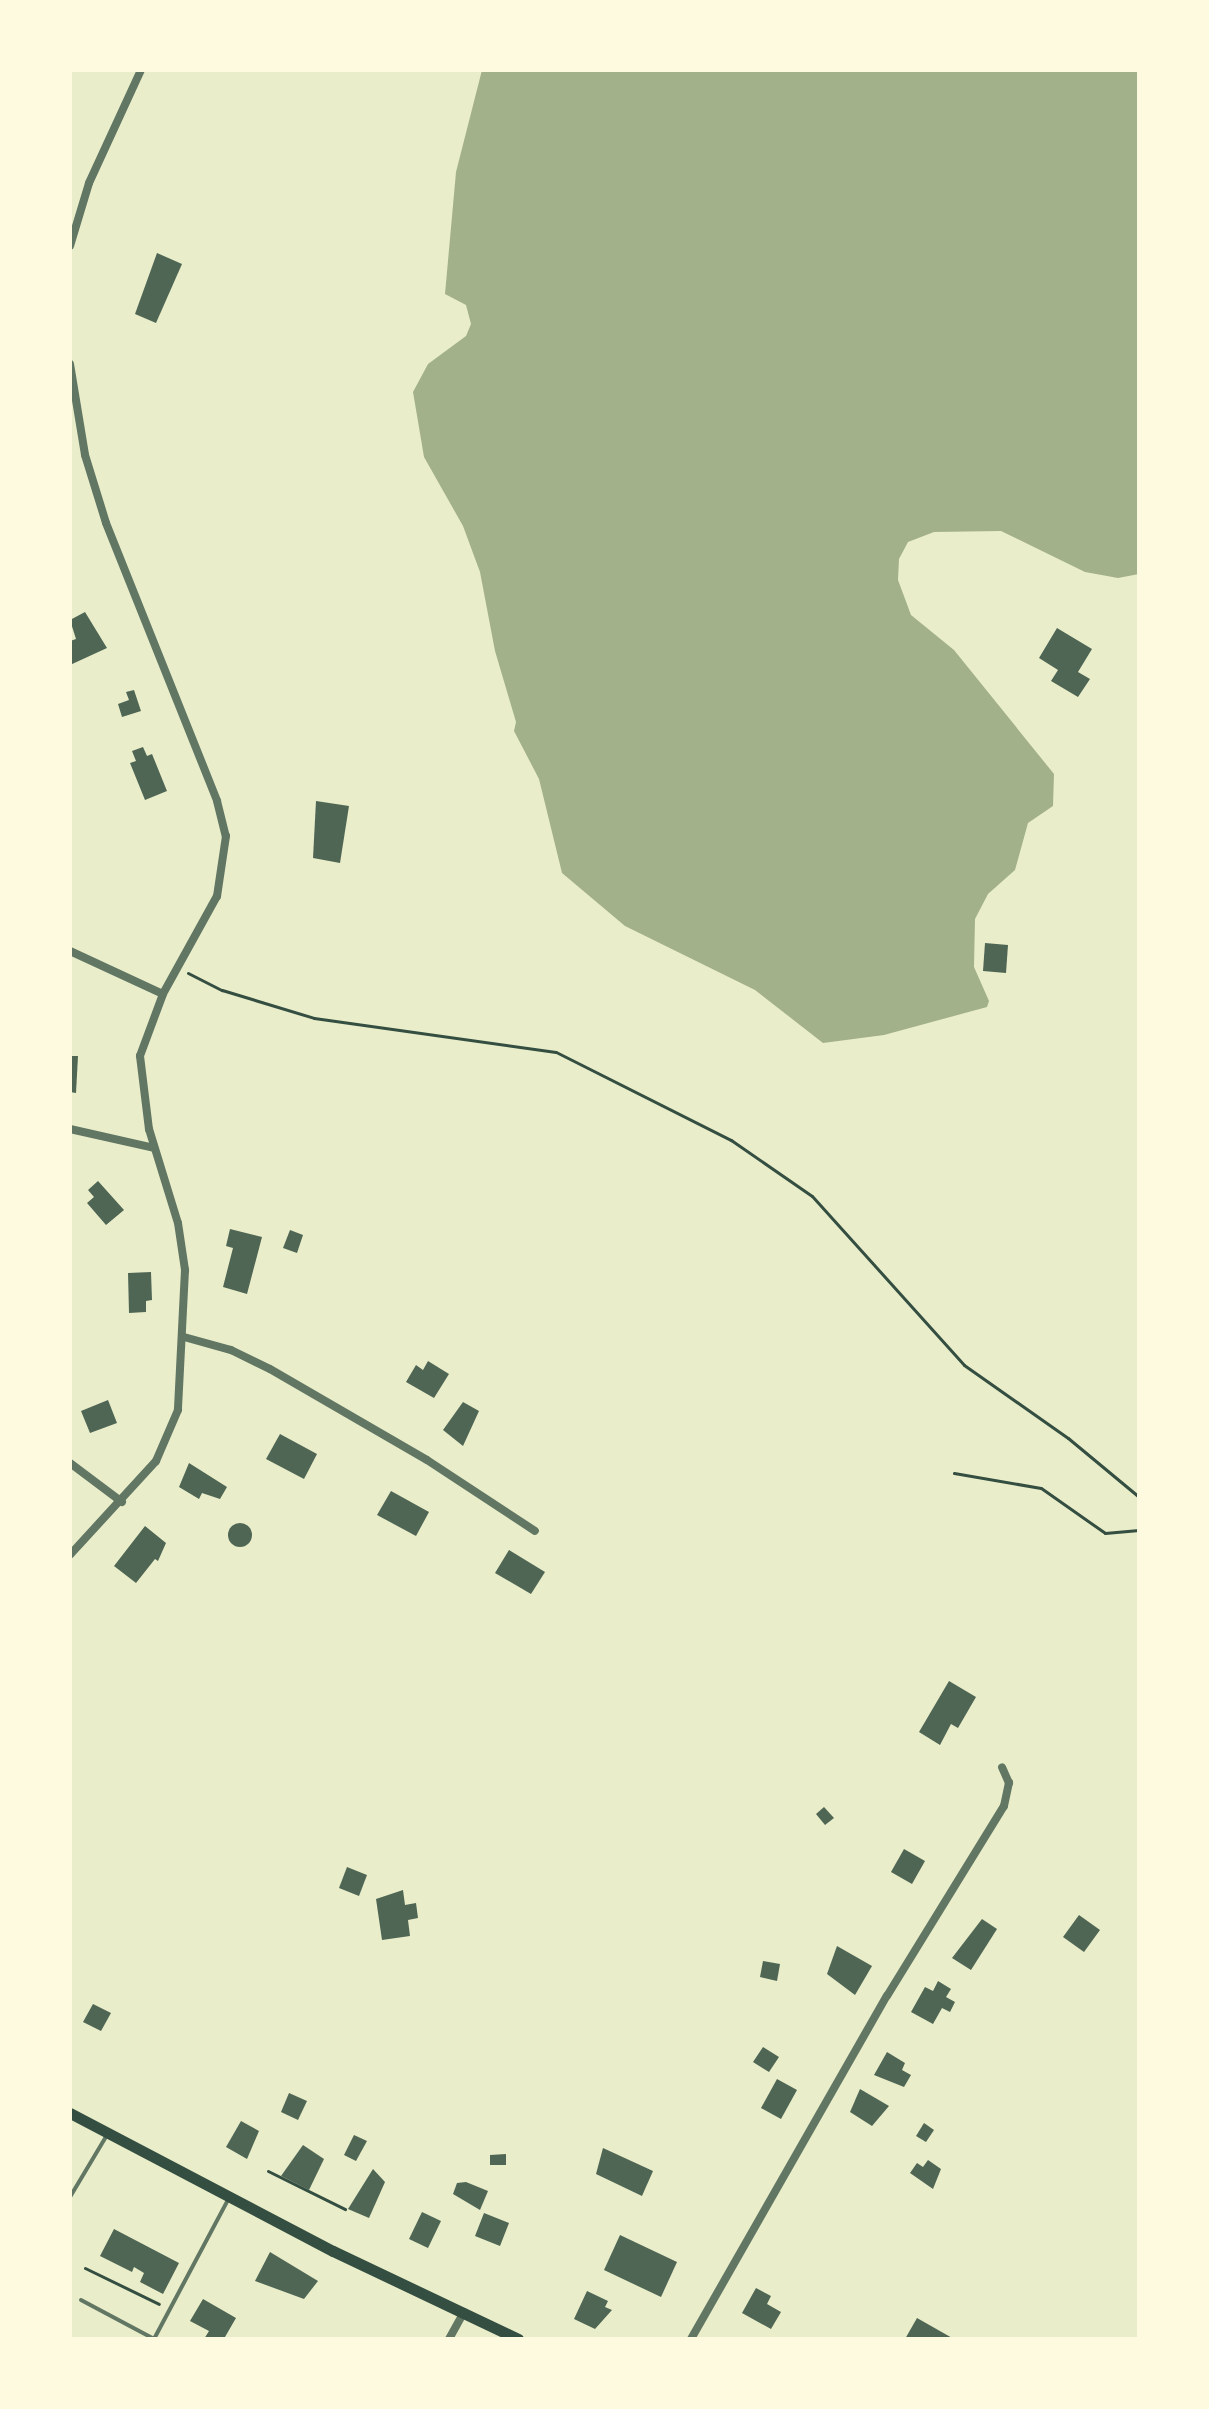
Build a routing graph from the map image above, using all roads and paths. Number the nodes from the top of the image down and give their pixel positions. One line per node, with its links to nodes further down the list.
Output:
1 (141, 70): 3 (street)
2 (70, 200): 3 (street)
3 (80, 207): 4 (street)
4 (70, 246)
5 (70, 364): 7 (street)
6 (70, 951): 8 (street)
7 (176, 967): 8 (street); 14 (path)
8 (163, 994): 10 (street)
9 (70, 1129): 10 (street)
10 (154, 1148): 11 (street)
11 (184, 1337): 15 (street); 17 (street)
12 (70, 1463): 15 (street)
13 (954, 1473): 16 (path)
14 (1139, 1497)
15 (122, 1502): 18 (street)
16 (1139, 1530)
17 (535, 1531)
18 (70, 1555)
19 (1002, 1767): 32 (street)
20 (70, 2113): 21 (main road)
21 (108, 2133): 23 (lane); 24 (main road)
22 (268, 2171): 25 (path)
23 (70, 2197)
24 (229, 2198): 28 (lane); 29 (main road)
25 (345, 2209)
26 (85, 2268): 28 (path)
27 (81, 2300): 28 (lane)
28 (170, 2309)
29 (464, 2312): 30 (street); 31 (main road)
30 (449, 2339)
31 (518, 2339)
32 (691, 2339)

